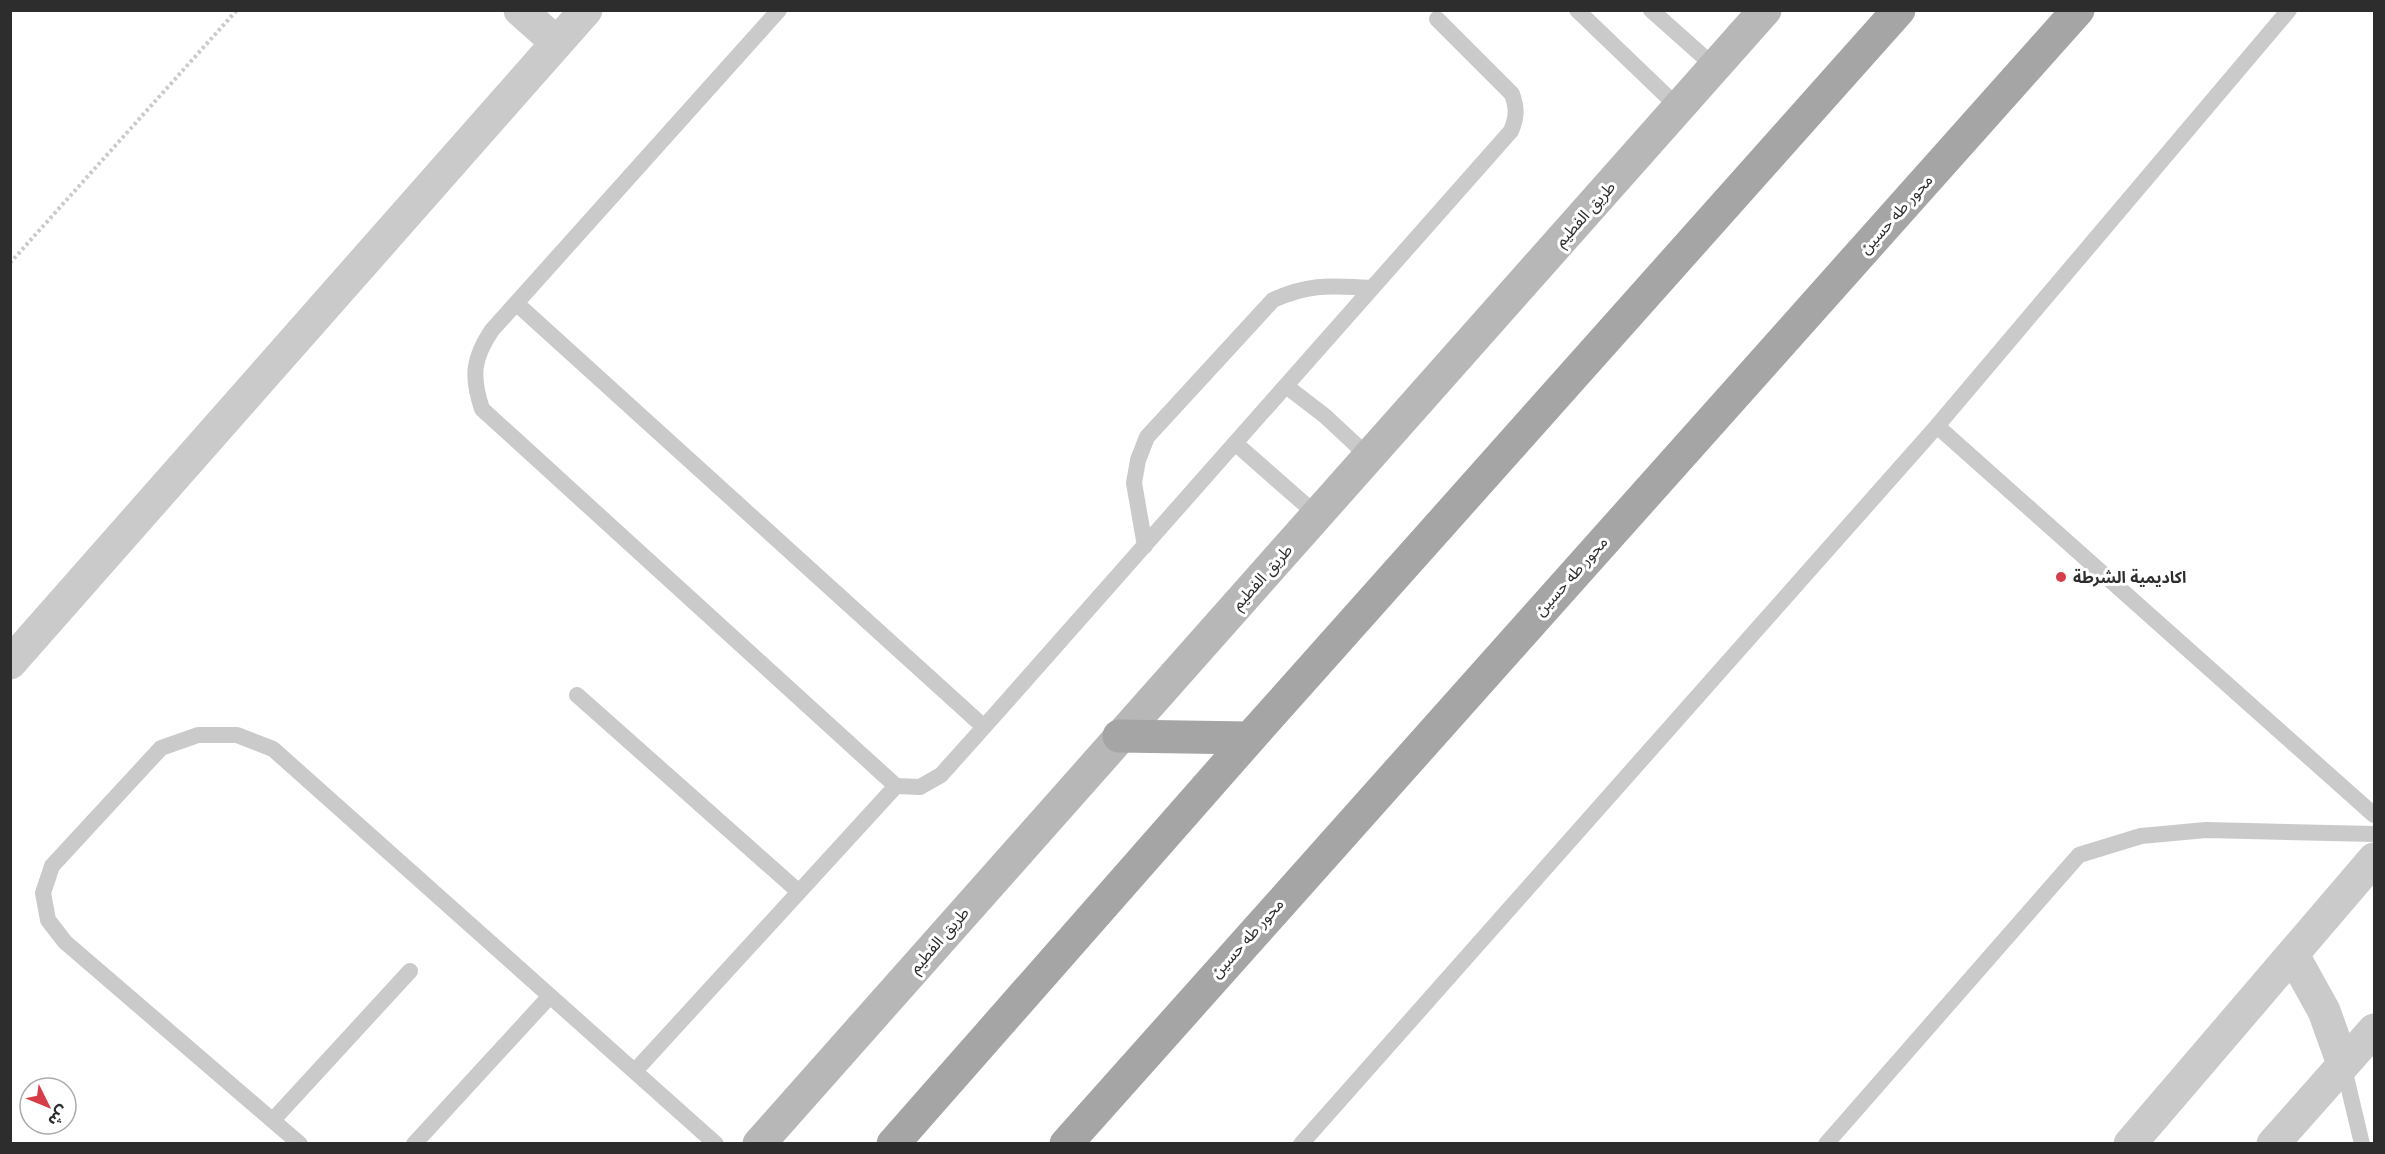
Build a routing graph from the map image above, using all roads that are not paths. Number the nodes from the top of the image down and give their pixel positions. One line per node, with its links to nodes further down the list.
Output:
1 (520, 10): 11 (street)
2 (586, 10): 11 (street)
3 (779, 10): 15 (lane)
4 (1577, 10): 13 (lane)
5 (1651, 10): 12 (lane)
6 (1765, 10): 12 (street, طريق الفطيم)
7 (1899, 10): 26 (main road)
8 (2078, 10): 44 (main road, محور طه حسين)
9 (2289, 10): 17 (lane)
10 (1437, 19): 14 (lane)
11 (557, 43): 22 (street)
12 (1714, 67): 13 (street, طريق الفطيم)
13 (1679, 108): 19 (street, طريق الفطيم)
14 (1372, 288): 16 (lane); 21 (lane)
15 (516, 303): 24 (lane); 27 (lane)
16 (1286, 386): 18 (lane); 19 (lane)
17 (1936, 426): 28 (lane); 45 (lane)
18 (1235, 443): 20 (lane); 21 (lane)
19 (1369, 457): 20 (street, طريق الفطيم)
20 (1317, 514): 25 (street, طريق الفطيم)
21 (1144, 546): 24 (lane)
22 (10, 663)
23 (577, 694): 31 (lane)
24 (984, 727): 27 (lane)
25 (1119, 736): 26 (main road); 42 (street, طريق الفطيم)
26 (1251, 738): 43 (main road)
27 (896, 786): 31 (lane)
28 (2374, 815)
29 (2374, 834): 46 (lane)
30 (2374, 859): 32 (street)
31 (799, 892): 37 (lane)
32 (2293, 955): 36 (street); 47 (street)
33 (410, 971): 38 (lane)
34 (550, 996): 37 (lane); 38 (lane); 40 (lane)
35 (2374, 1030): 36 (street)
36 (2343, 1064): 48 (street); 49 (lane)
37 (635, 1071): 41 (lane)
38 (273, 1120): 39 (lane)
39 (300, 1143)
40 (414, 1143)
41 (716, 1143)
42 (759, 1143)
43 (893, 1143)
44 (1066, 1143)
45 (1301, 1143)
46 (1826, 1143)
47 (2130, 1143)
48 (2273, 1143)
49 (2362, 1143)

